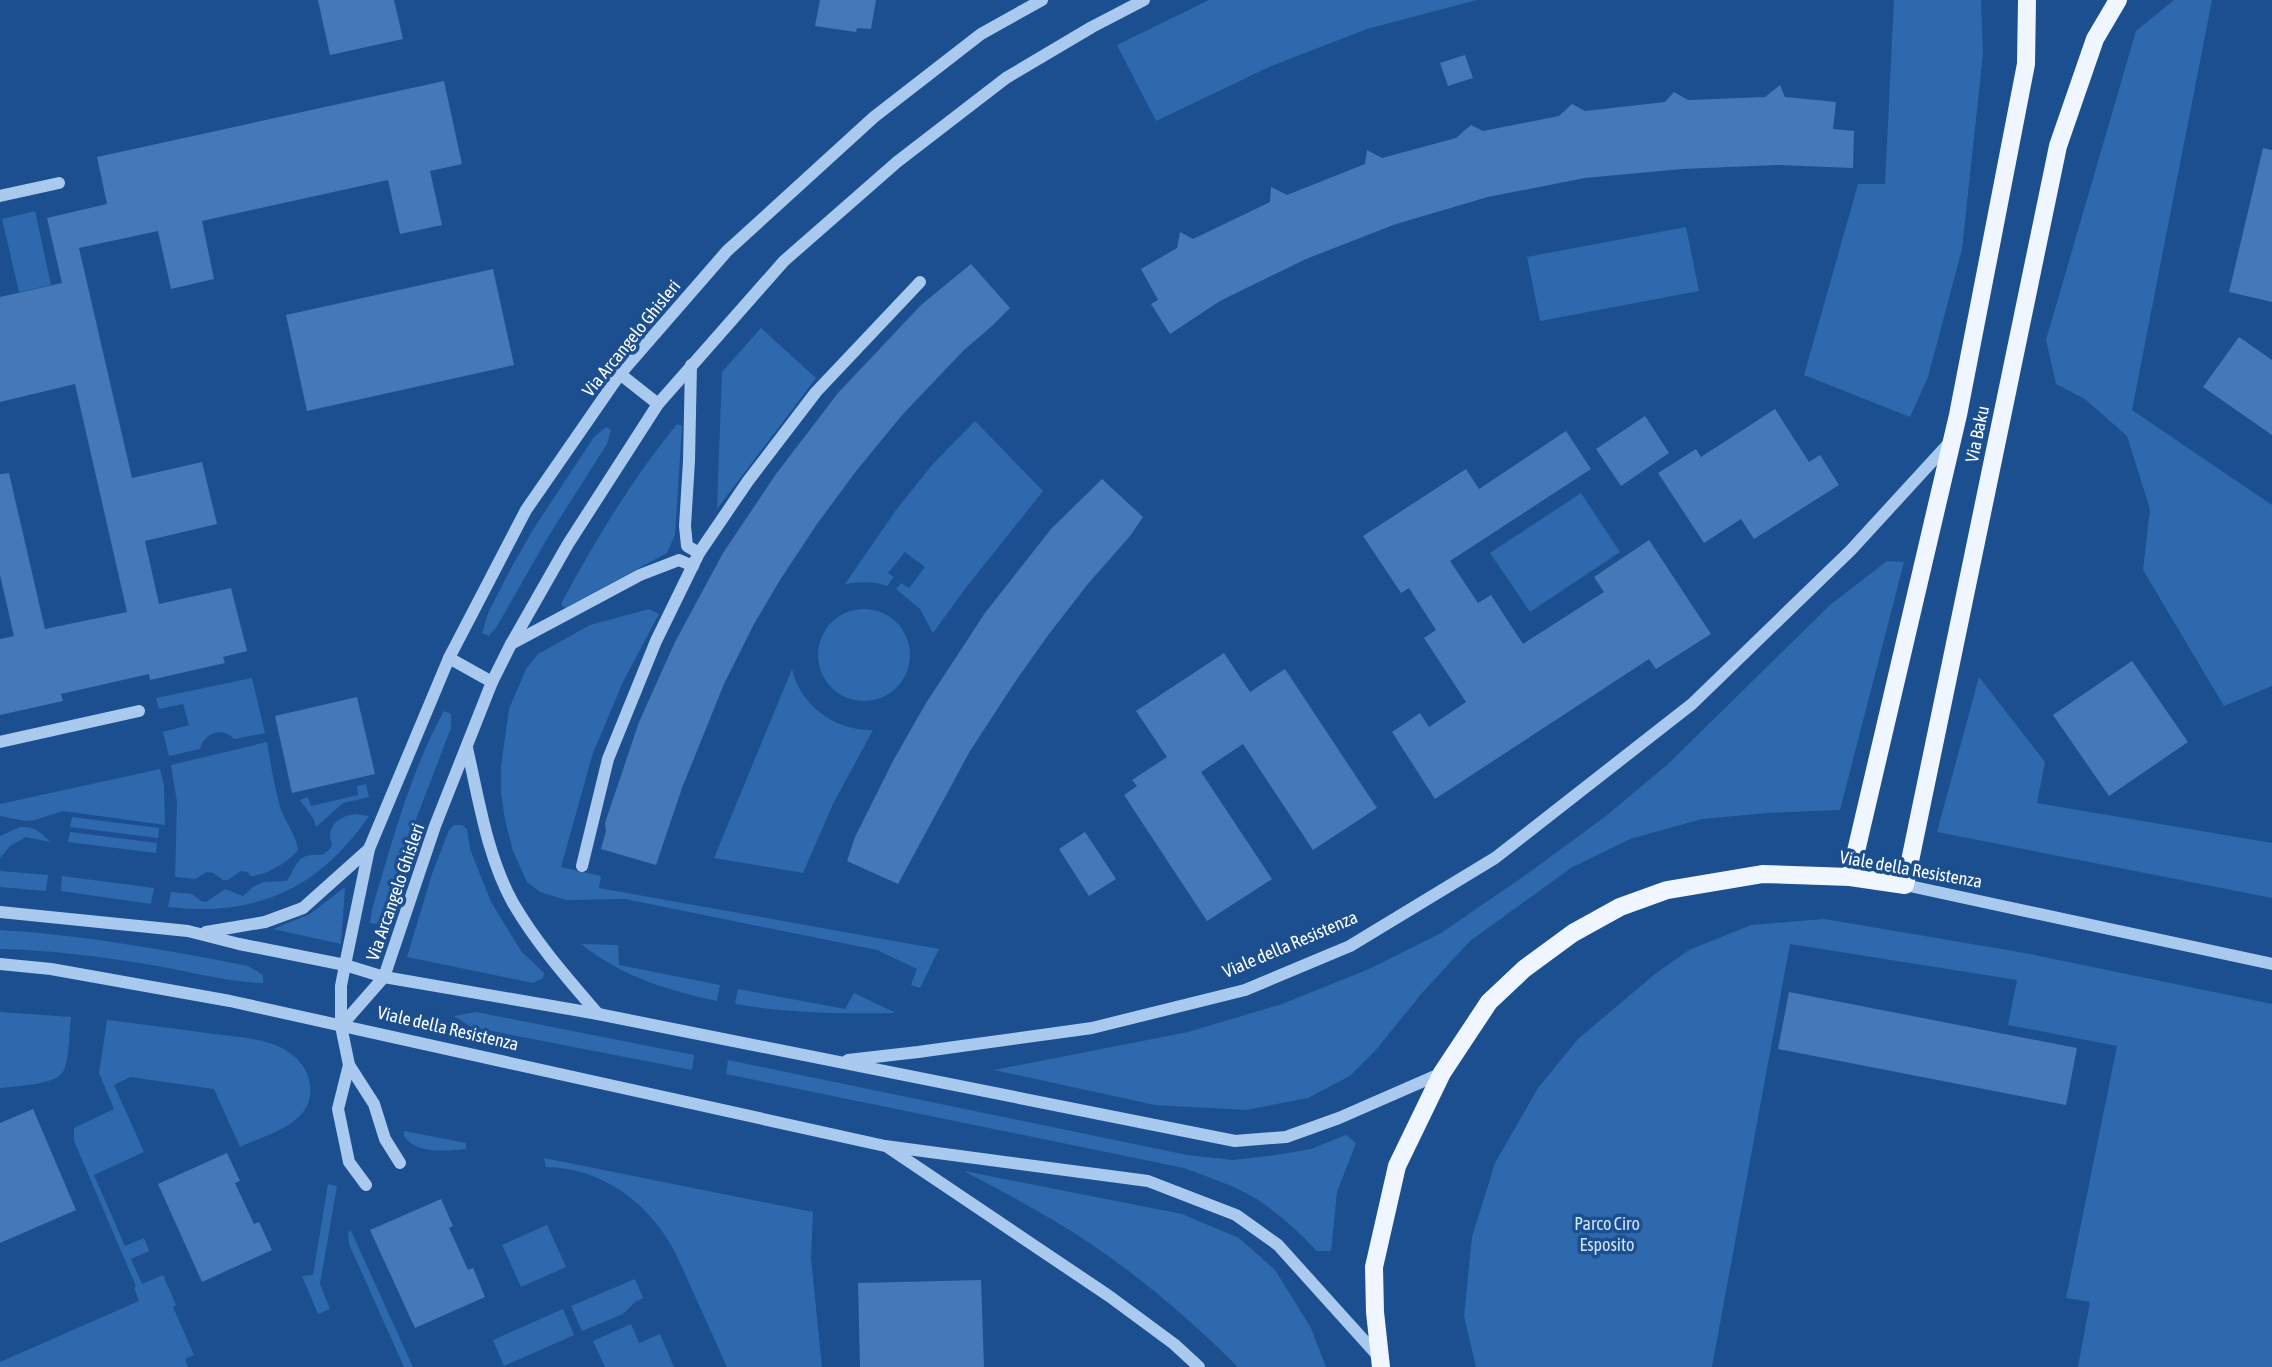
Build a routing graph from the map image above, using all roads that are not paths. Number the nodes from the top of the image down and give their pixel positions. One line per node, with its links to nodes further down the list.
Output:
1 (1042, 0): 9 (street, Via Arcangelo Ghisleri)
2 (1144, 0): 8 (street, Via Arcangelo Ghisleri)
3 (2027, 0): 11 (main road, Via Baku)
4 (2118, 0): 24 (main road, Via Baku)
5 (59, 183): 6 (street)
6 (0, 196)
7 (920, 282): 12 (street)
8 (691, 365): 10 (street, Via Arcangelo Ghisleri); 12 (street)
9 (620, 374): 10 (street); 15 (street, Via Arcangelo Ghisleri)
10 (658, 404): 14 (street, Via Arcangelo Ghisleri)
11 (1953, 439): 17 (street, Via Baku); 23 (main road, Via Baku)
12 (699, 553): 13 (street)
13 (693, 566): 14 (street); 22 (street)
14 (511, 644): 16 (street, Via Arcangelo Ghisleri)
15 (449, 658): 16 (street); 21 (street, Via Arcangelo Ghisleri)
16 (492, 682): 20 (street, Via Arcangelo Ghisleri)
17 (1692, 704): 33 (street, Viale della Resistenza)
18 (139, 711): 19 (street)
19 (0, 742)
20 (467, 748): 30 (street, Via Arcangelo Ghisleri); 31 (street)
21 (369, 849): 26 (street, Via Arcangelo Ghisleri); 29 (street, Via Arcangelo Ghisleri)
22 (582, 866)
23 (1850, 877): 24 (main road, Viale della Resistenza); 35 (main road, Viale della Resistenza)
24 (1905, 885): 28 (street, Viale della Resistenza)
25 (0, 912): 26 (street, Viale della Resistenza)
26 (188, 931): 29 (street, Viale della Resistenza)
27 (0, 964): 32 (street, Viale della Resistenza)
28 (2272, 964)
29 (345, 965): 30 (street, Viale della Resistenza); 32 (street, Via Arcangelo Ghisleri)
30 (384, 977): 31 (street, Viale della Resistenza); 32 (street, Via Arcangelo Ghisleri)
31 (598, 1014): 33 (street, Viale della Resistenza)
32 (341, 1026): 34 (street); 36 (street, Viale della Resistenza)
33 (836, 1061): 35 (street, Viale della Resistenza)
34 (349, 1065): 37 (street); 38 (street)
35 (1442, 1073): 39 (main road, Viale della Resistenza)
36 (885, 1146): 39 (street, Viale della Resistenza); 40 (street, Viale della Resistenza)
37 (400, 1163)
38 (366, 1185)
39 (1381, 1362)
40 (1199, 1367)

